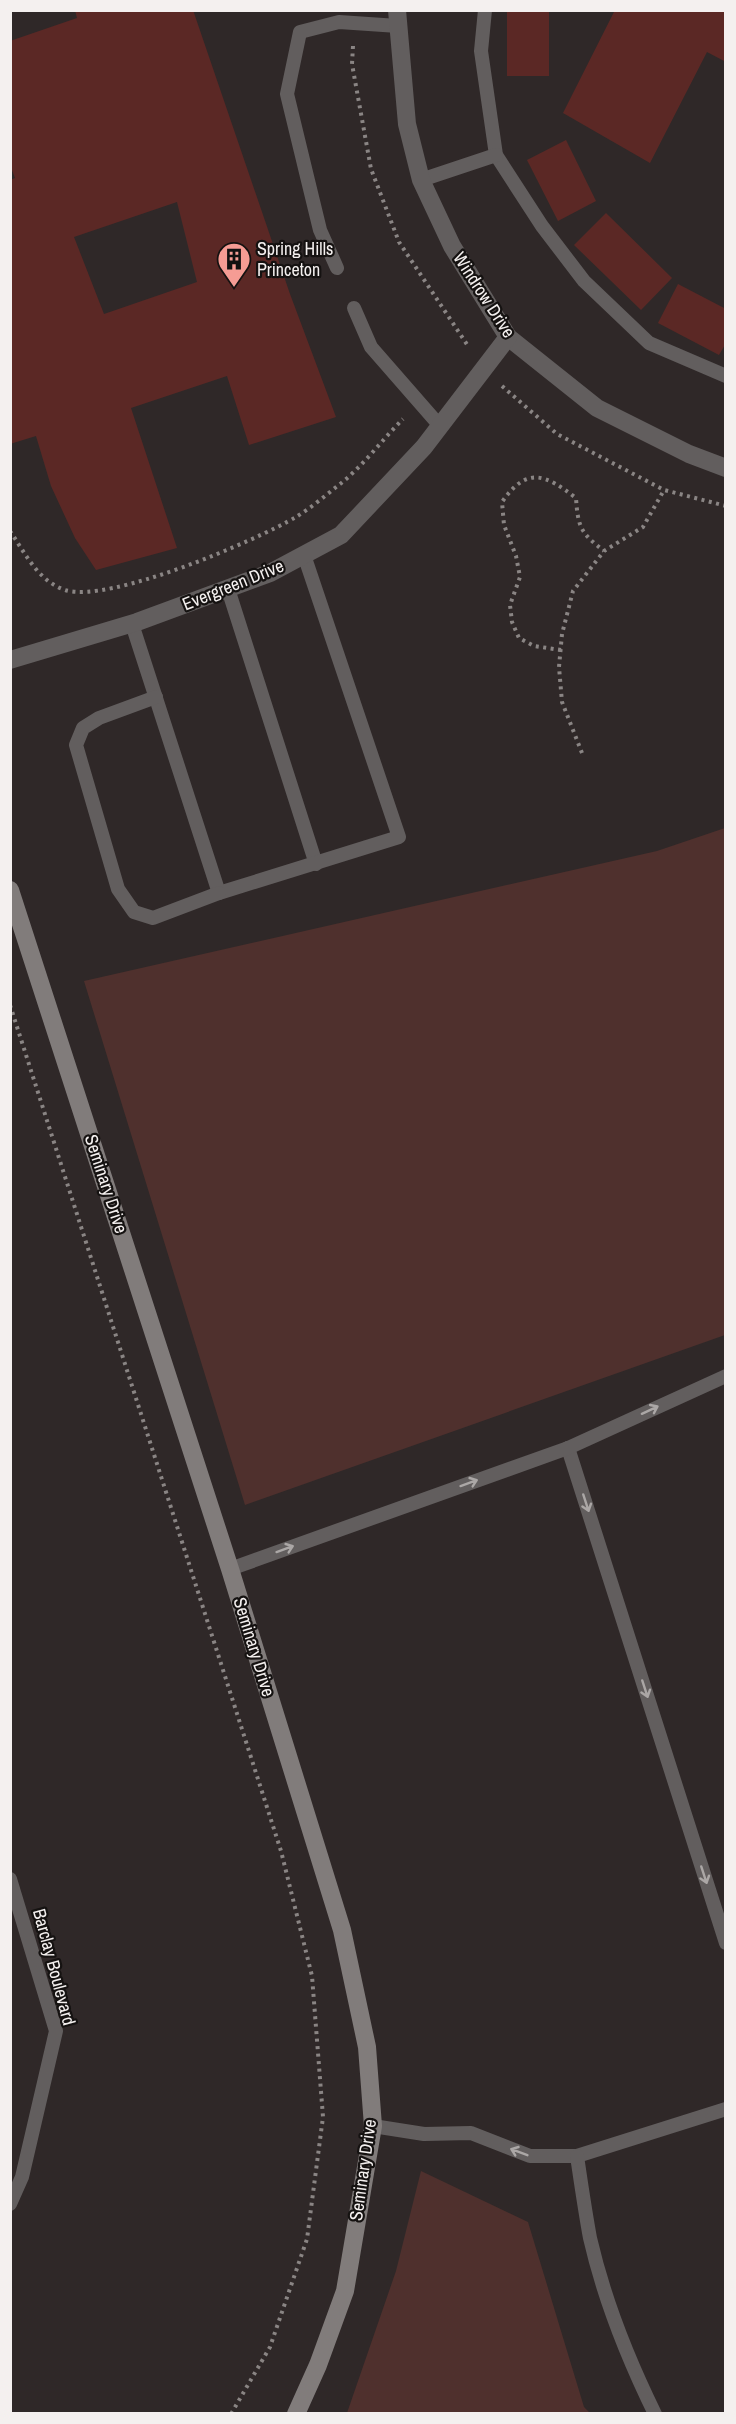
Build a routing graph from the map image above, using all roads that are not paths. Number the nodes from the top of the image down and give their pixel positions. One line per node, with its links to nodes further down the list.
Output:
1 (484, 10): 3 (lane)
2 (397, 18): 4 (street, Windrow Drive); 5 (lane)
3 (496, 155): 4 (lane); 8 (lane)
4 (421, 180): 7 (street, Windrow Drive)
5 (337, 268)
6 (354, 308): 9 (lane)
7 (508, 337): 9 (street, Evergreen Drive); 10 (street, Windrow Drive)
8 (726, 376)
9 (440, 426): 11 (street, Evergreen Drive)
10 (726, 468)
11 (304, 555): 12 (street, Evergreen Drive); 16 (lane)
12 (228, 589): 13 (street, Evergreen Drive); 16 (lane)
13 (132, 624): 14 (street, Evergreen Drive); 15 (lane)
14 (10, 660)
15 (156, 698): 18 (lane); 18 (lane)
16 (316, 864): 18 (lane)
17 (10, 890): 21 (street, Seminary Drive)
18 (219, 893)
19 (726, 1376): 20 (lane, one-way to 19)
20 (568, 1448): 21 (lane, one-way to 20); 23 (lane, one-way to 23)
21 (230, 1569): 25 (street, Seminary Drive)
22 (10, 1879): 27 (lane, Barclay Boulevard)
23 (726, 1943)
24 (726, 2109): 26 (lane)
25 (372, 2126): 26 (lane, one-way to 25); 28 (street, Seminary Drive)
26 (577, 2156): 29 (lane)
27 (10, 2204)
28 (296, 2414)
29 (655, 2414)

